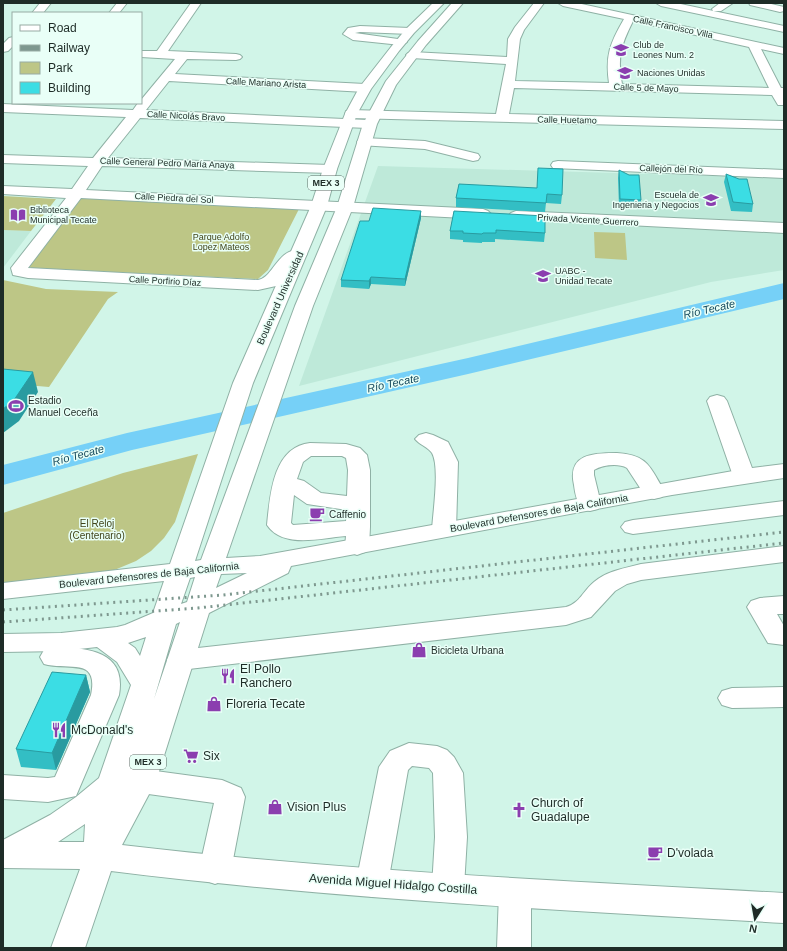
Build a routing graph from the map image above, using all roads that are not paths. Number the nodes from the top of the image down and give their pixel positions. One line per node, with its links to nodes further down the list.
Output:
1 (46, 3): 14 (street)
2 (122, 3): 15 (street)
3 (196, 3): 24 (street)
4 (439, 3): 19 (street, Boulevard Universidad / MEX 3)
5 (458, 3): 20 (street, MEX 3)
6 (539, 3): 28 (street)
7 (562, 3): 16 (street, Calle Francisco Villa)
8 (661, 3): 18 (street)
9 (688, 3): 12 (street)
10 (728, 3): 12 (street)
11 (754, 3): 13 (street)
12 (717, 9): 17 (street)
13 (780, 9)
14 (38, 12)
15 (115, 12)
16 (630, 18): 21 (street, Calle Francisco Villa); 31 (street)
17 (784, 22)
18 (784, 29)
19 (406, 37): 20 (street); 32 (street, Boulevard Universidad / MEX 3)
20 (422, 43): 25 (street, MEX 3)
21 (753, 44): 22 (street, Calle Francisco Villa); 33 (street)
22 (784, 51)
23 (142, 54): 24 (street)
24 (160, 55): 26 (street)
25 (412, 55): 28 (street); 41 (street, MEX 3)
26 (183, 56): 27 (street); 29 (street)
27 (236, 57)
28 (512, 61): 30 (street)
29 (166, 77): 32 (street, Calle Mariano Arista); 37 (street)
30 (508, 84): 31 (street, Calle 5 de Mayo); 39 (street)
31 (616, 87): 33 (street, Calle 5 de Mayo)
32 (365, 88): 38 (street, Boulevard Universidad / MEX 3)
33 (780, 92): 35 (street)
34 (41, 106): 36 (street, Calle Nicolás Bravo); 37 (street, Calle Nicolás Bravo)
35 (784, 106)
36 (3, 108)
37 (137, 114): 38 (street, Calle Nicolás Bravo); 45 (street)
38 (349, 118): 41 (street, Calle Huetamo); 47 (street, Boulevard Universidad / MEX 3)
39 (502, 119): 40 (street, Calle Huetamo); 41 (street, Calle Huetamo)
40 (784, 125)
41 (369, 129): 42 (street); 43 (street); 52 (street, MEX 3)
42 (430, 137)
43 (473, 157)
44 (3, 159): 45 (street, Calle General Pedro María Anaya)
45 (98, 161): 47 (street, Calle General Pedro María Anaya); 50 (street)
46 (558, 165): 48 (street, Callejón del Río)
47 (330, 169): 51 (street, Boulevard Universidad / MEX 3)
48 (784, 174)
49 (3, 190): 50 (street, Calle Piedra del Sol)
50 (77, 193): 51 (street, Calle Piedra del Sol); 54 (street, Calle Porfirio Díaz)
51 (319, 206): 52 (street, Calle Piedra del Sol); 54 (street, Boulevard Universidad / MEX 3)
52 (345, 207): 53 (street, Privada Vicente Guerrero); 69 (street, MEX 3)
53 (784, 228)
54 (299, 254): 70 (street, Boulevard Universidad / MEX 3)
55 (717, 402): 58 (street)
56 (426, 440): 65 (street)
57 (784, 471): 58 (street, Boulevard Defensores de Baja California)
58 (744, 476): 60 (street, Boulevard Defensores de Baja California)
59 (285, 485): 61 (street); 61 (street); 66 (street)
60 (654, 492): 62 (street, Boulevard Defensores de Baja California); 62 (street)
61 (358, 504): 66 (street)
62 (590, 504): 65 (street, Boulevard Defensores de Baja California)
63 (784, 508): 64 (street)
64 (633, 527)
65 (444, 530): 66 (street, Boulevard Defensores de Baja California)
66 (357, 537): 68 (street, Boulevard Defensores de Baja California)
67 (784, 554): 79 (street)
68 (295, 559): 69 (street, Boulevard Defensores de Baja California); 73 (street, Boulevard Defensores de Baja California)
69 (211, 567): 70 (street, Boulevard Defensores de Baja California); 73 (street, MEX 3)
70 (179, 571): 71 (street, Boulevard Defensores de Baja California); 74 (street, Boulevard Universidad / MEX 3)
71 (3, 591)
72 (784, 605): 75 (street)
73 (198, 608): 74 (street, Boulevard Defensores de Baja California); 79 (street, MEX 3)
74 (165, 618): 76 (street, Boulevard Defensores de Baja California); 80 (street, MEX 3)
75 (784, 636)
76 (101, 637): 77 (street, Boulevard Defensores de Baja California); 80 (street)
77 (3, 643)
78 (53, 657): 85 (street)
79 (180, 660): 83 (street, MEX 3)
80 (145, 685): 84 (street, MEX 3)
81 (784, 697): 82 (street)
82 (732, 698)
83 (141, 781): 87 (street, MEX 3); 88 (street)
84 (111, 785): 86 (street); 87 (street, MEX 3)
85 (3, 787)
86 (6, 854): 87 (street, Avenida Miguel Hidalgo Costilla)
87 (100, 856): 88 (street, Avenida Miguel Hidalgo Costilla); 93 (street, MEX 3)
88 (215, 870): 89 (street, Avenida Miguel Hidalgo Costilla)
89 (372, 883): 90 (street, Avenida Miguel Hidalgo Costilla); 90 (street)
90 (448, 887): 91 (street, Avenida Miguel Hidalgo Costilla)
91 (515, 893): 92 (street, Avenida Miguel Hidalgo Costilla); 94 (street)
92 (784, 908)
93 (68, 948)
94 (514, 948)

